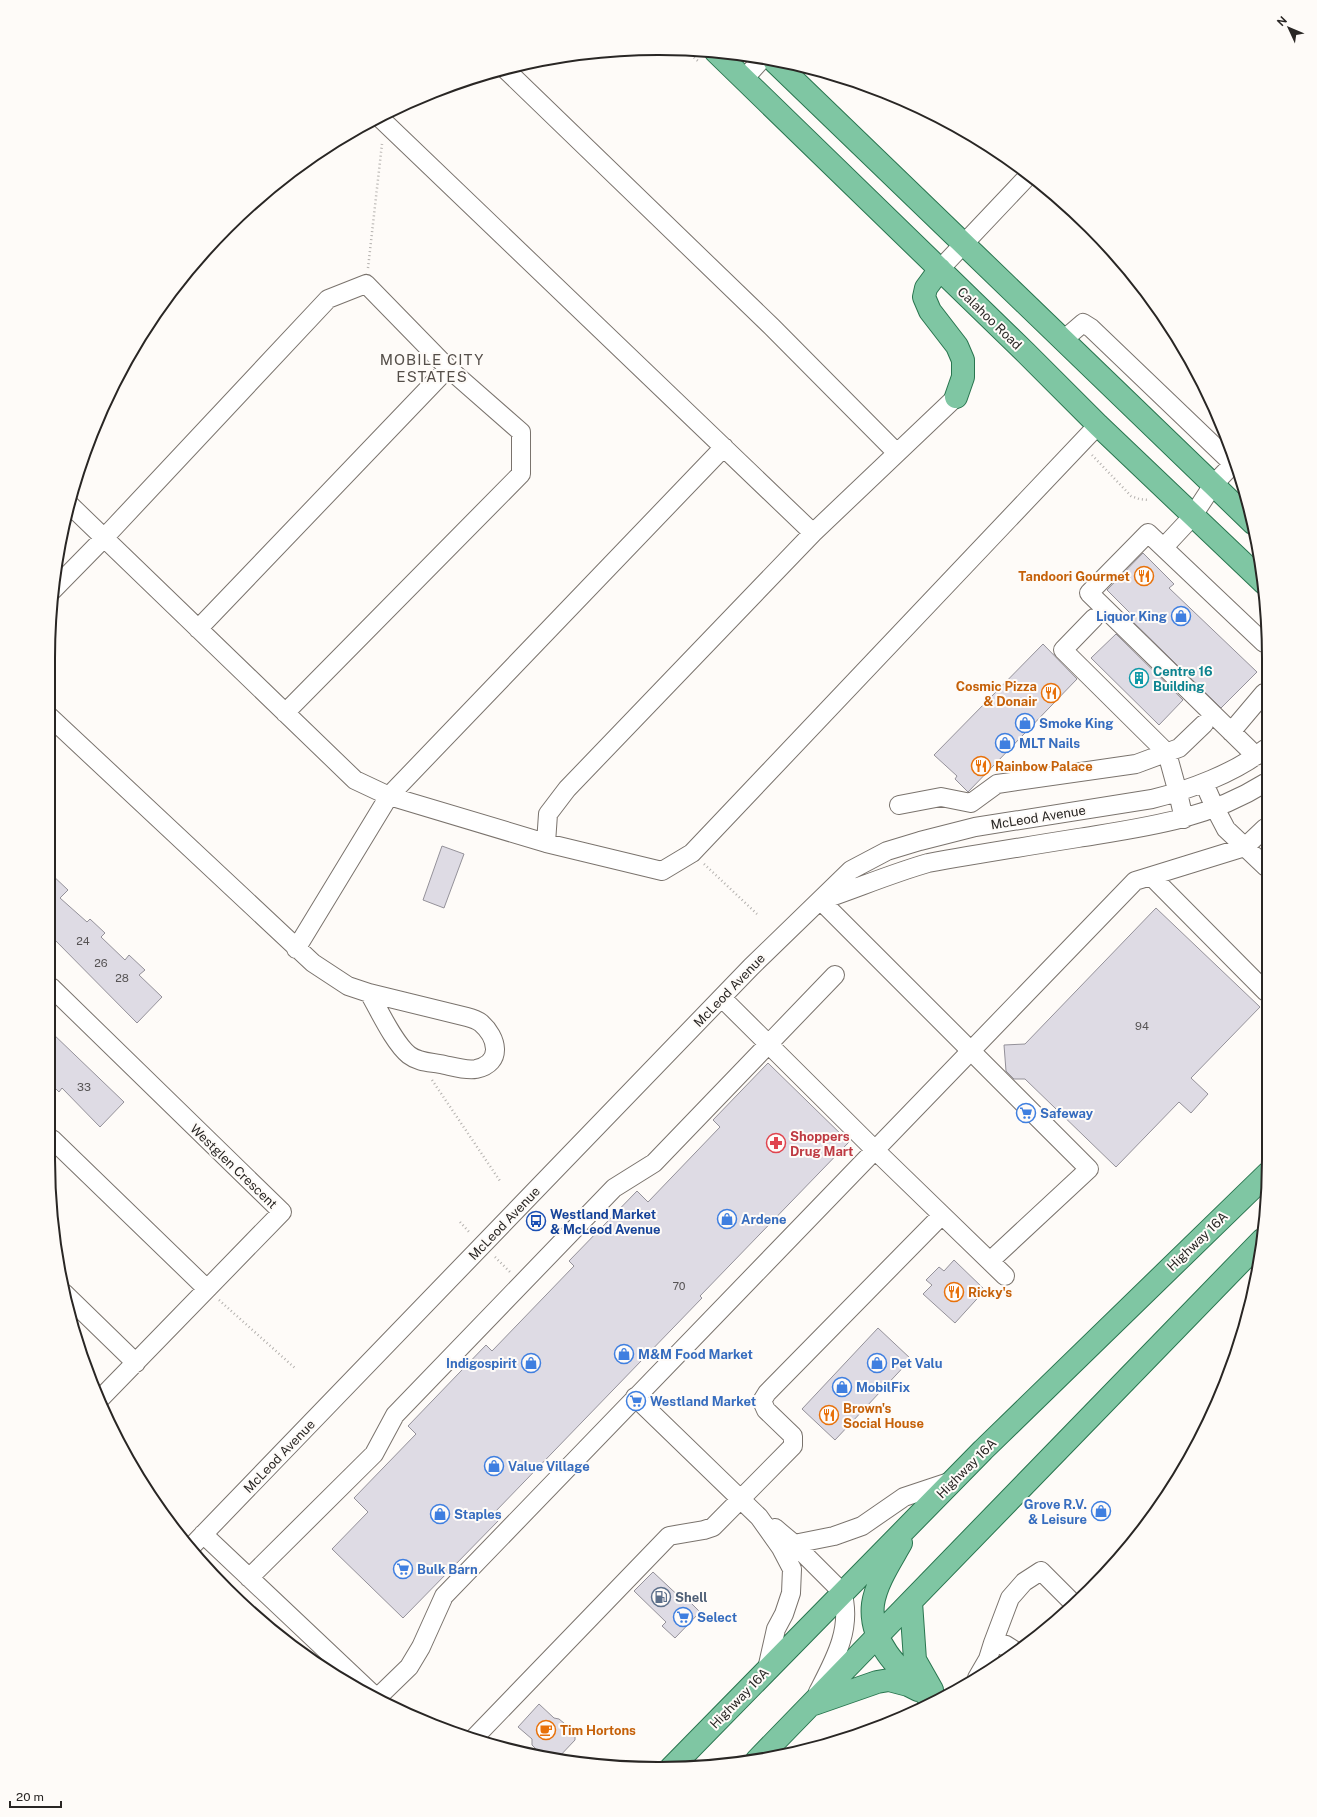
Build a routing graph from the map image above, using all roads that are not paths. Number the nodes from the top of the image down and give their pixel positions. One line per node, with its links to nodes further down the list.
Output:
1 (723, 59): 5 (main road, Calahoo Road)
2 (758, 64): 5 (street)
3 (781, 68): 8 (main road)
4 (510, 74): 15 (street)
5 (744, 79): 9 (main road, Calahoo Road)
6 (384, 121): 14 (street)
7 (1025, 179): 8 (street)
8 (963, 244): 9 (street); 10 (main road)
9 (940, 269): 12 (main road); 13 (main road, Calahoo Road)
10 (1062, 341): 16 (street); 18 (main road)
11 (448, 368): 23 (street); 28 (street); 31 (street)
12 (956, 397): 15 (street)
13 (1098, 425): 21 (main road, Calahoo Road); 47 (street)
14 (724, 447): 22 (street); 40 (street)
15 (897, 453): 22 (street)
16 (1227, 456)
17 (1230, 467): 18 (street)
18 (1213, 485): 20 (main road); 21 (street)
19 (74, 509): 23 (street)
20 (1244, 514)
21 (1192, 517): 24 (street); 25 (main road, Calahoo Road)
22 (813, 533): 47 (street)
23 (104, 538): 26 (street); 28 (street)
24 (1164, 548): 29 (street); 34 (street)
25 (1256, 576)
26 (60, 583)
27 (1094, 618): 35 (street)
28 (198, 629): 31 (street)
29 (1262, 641)
30 (1262, 695): 34 (street)
31 (285, 713): 40 (street)
32 (55, 723): 53 (street)
33 (1204, 724): 35 (street)
34 (1231, 732): 36 (street)
35 (1167, 753): 39 (street); 41 (street)
36 (1260, 753): 37 (street, McLeod Avenue)
37 (1204, 783): 39 (street, McLeod Avenue); 43 (street)
38 (1262, 785): 43 (street, McLeod Avenue)
39 (1178, 793): 44 (street); 45 (street, McLeod Avenue)
40 (389, 796): 47 (street); 53 (street)
41 (971, 803): 42 (street); 45 (street)
42 (899, 806)
43 (1215, 808): 44 (street, McLeod Avenue); 48 (street)
44 (1184, 819): 49 (street, McLeod Avenue)
45 (975, 827): 49 (street); 52 (street, McLeod Avenue)
46 (1262, 831): 48 (street)
47 (546, 843)
48 (1245, 847): 50 (street); 51 (street)
49 (980, 853): 52 (street, McLeod Avenue)
50 (1262, 863)
51 (1151, 876): 55 (street); 60 (street)
52 (820, 900): 58 (street, McLeod Avenue); 60 (street)
53 (296, 949): 57 (street)
54 (835, 975): 59 (street)
55 (1262, 988)
56 (55, 991): 68 (street, Westglen Crescent)
57 (370, 993): 57 (street)
58 (722, 998): 59 (street); 77 (street, McLeod Avenue)
59 (768, 1044): 62 (street); 80 (street)
60 (971, 1051): 62 (street); 66 (street)
61 (55, 1141): 68 (street)
62 (875, 1150): 64 (street); 72 (street)
63 (1261, 1179): 73 (main road, Highway 16A)
64 (942, 1215): 66 (street); 74 (street)
65 (1255, 1247): 83 (main road)
66 (990, 1261): 67 (street)
67 (1005, 1276)
68 (207, 1289): 70 (street, Westglen Crescent)
69 (73, 1302): 70 (street)
70 (136, 1362): 71 (street, Westglen Crescent)
71 (104, 1395)
72 (635, 1397): 74 (street); 90 (street)
73 (953, 1480): 76 (main road, Highway 16A); 79 (street)
74 (741, 1499): 75 (street); 95 (street)
75 (759, 1517): 79 (street); 88 (street)
76 (914, 1519): 81 (main road, Highway 16A); 84 (main road)
77 (203, 1534): 78 (street, McLeod Avenue); 80 (street)
78 (194, 1543)
79 (794, 1544): 81 (street)
80 (249, 1578): 89 (street)
81 (842, 1592): 88 (main road, Highway 16A); 94 (street)
82 (1069, 1599): 85 (street)
83 (911, 1602): 84 (main road); 92 (main road)
84 (876, 1637): 93 (main road); 94 (main road)
85 (993, 1643): 86 (street); 87 (street)
86 (1011, 1648)
87 (984, 1666)
88 (767, 1669): 97 (main road, Highway 16A)
89 (361, 1683)
90 (382, 1695)
91 (930, 1697): 94 (main road)
92 (931, 1697)
93 (931, 1697)
94 (811, 1705): 96 (main road)
95 (478, 1734)
96 (765, 1752)
97 (677, 1762)

